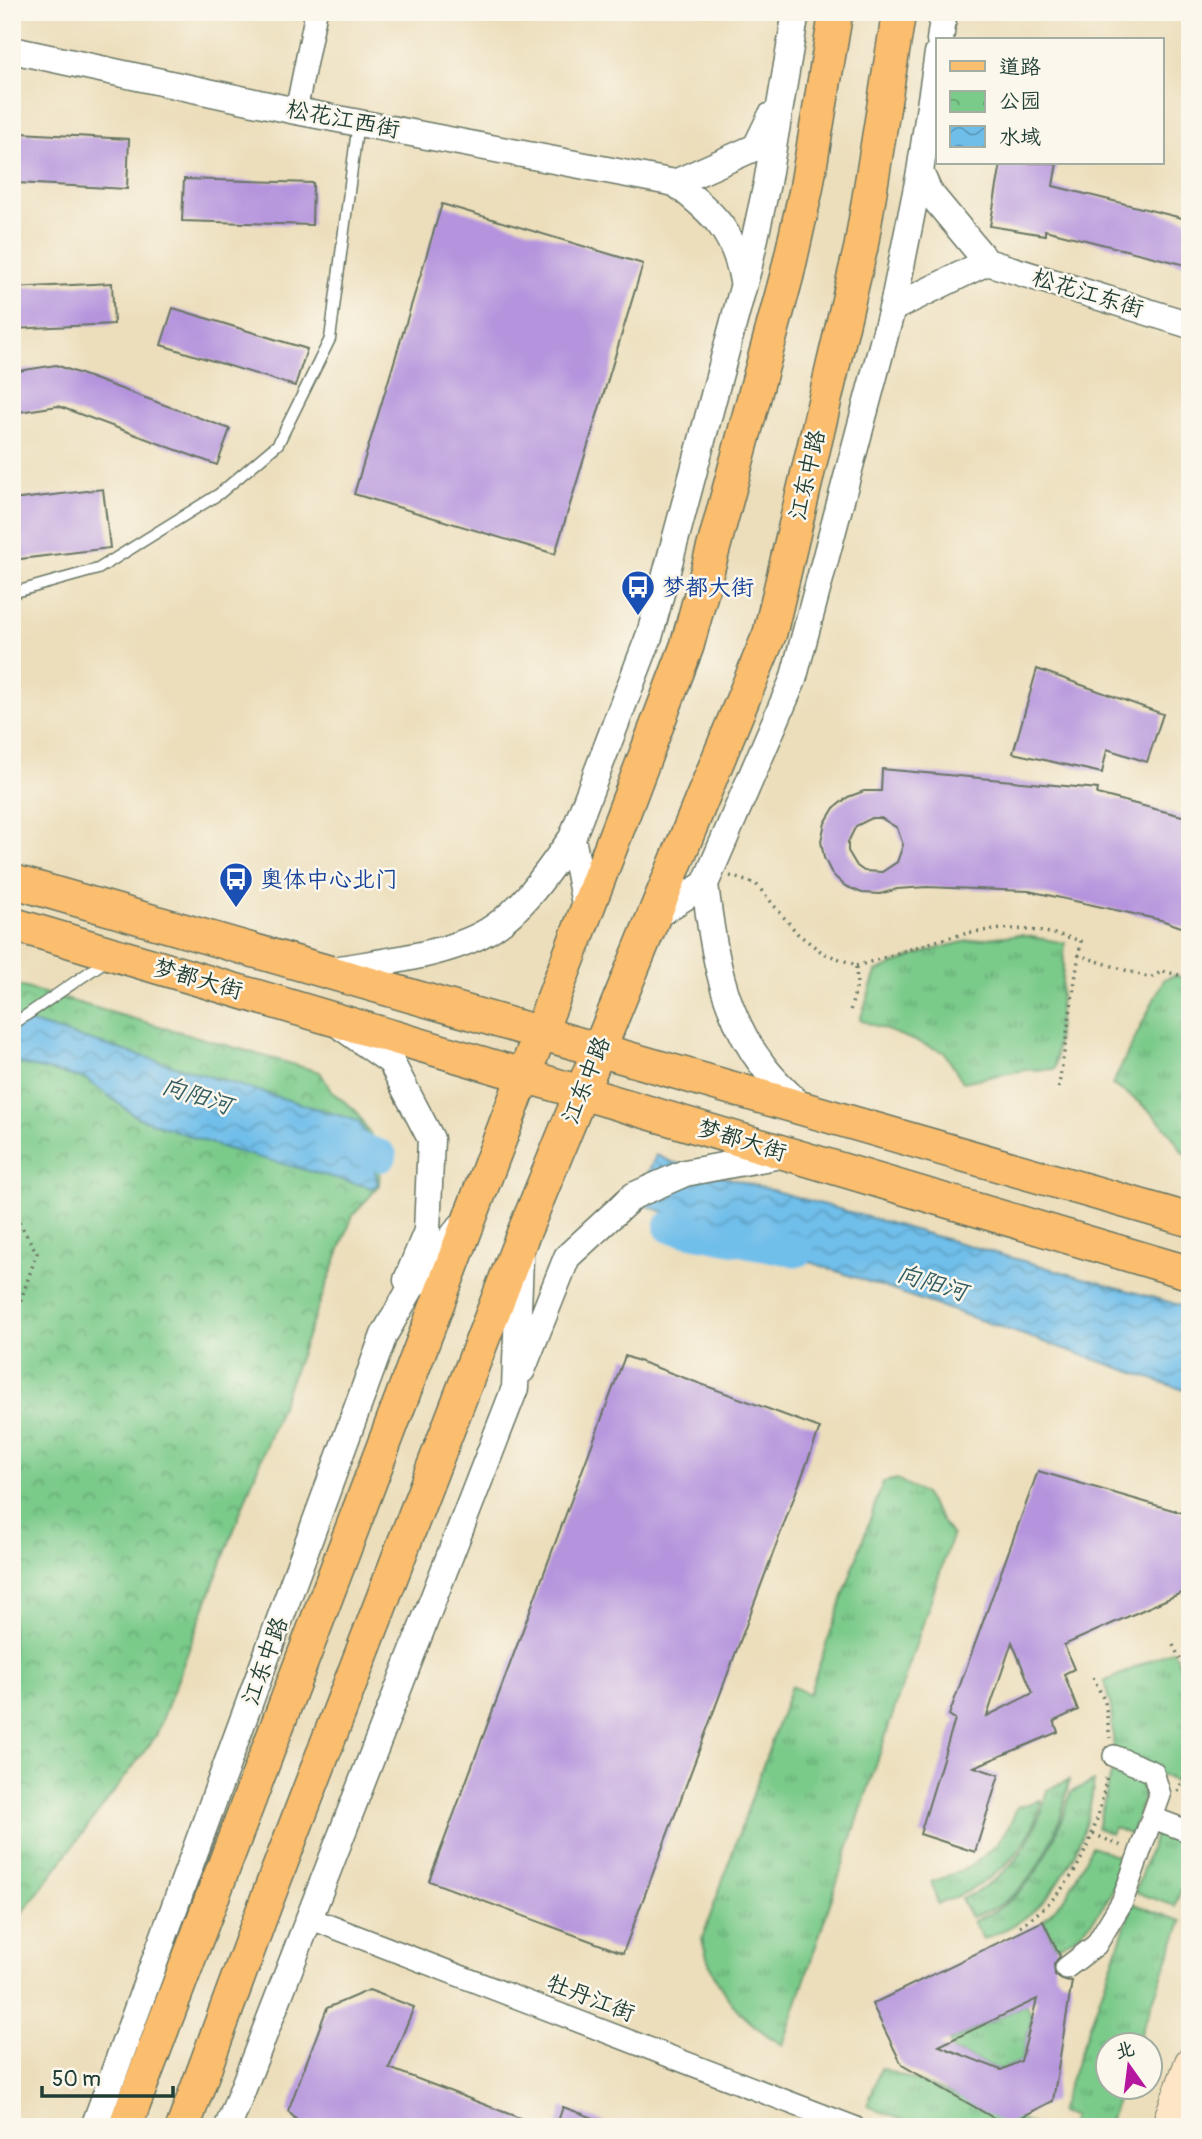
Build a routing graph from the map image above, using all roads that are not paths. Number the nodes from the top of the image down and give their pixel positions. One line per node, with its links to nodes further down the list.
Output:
1 (316, 12): 10 (street)
2 (796, 12): 9 (street)
3 (836, 12): 22 (main road, 江东中路)
4 (899, 12): 23 (main road, 江东中路)
5 (944, 12): 6 (street)
6 (940, 38)
7 (12, 50): 10 (street, 松花江西街)
8 (936, 67): 12 (street, 江东中路)
9 (782, 92): 13 (street); 15 (street)
10 (296, 111): 11 (street, 松花江西街)
11 (358, 122): 13 (street, 松花江西街); 18 (lane)
12 (920, 172): 14 (street); 16 (street, 江东中路)
13 (675, 183): 15 (street)
14 (987, 262): 16 (street); 17 (street, 松花江东街)
15 (744, 284): 19 (street)
16 (893, 308): 20 (street, 江东中路)
17 (1190, 325)
18 (12, 593)
19 (572, 838): 22 (street); 26 (street)
20 (708, 877): 23 (street); 33 (street)
21 (12, 881): 26 (main road, 梦都大街)
22 (586, 909): 29 (main road, 江东中路)
23 (652, 918): 30 (main road, 江东中路)
24 (12, 925): 25 (main road, 梦都大街)
25 (115, 955): 27 (main road, 梦都大街); 28 (lane)
26 (321, 972): 29 (main road, 梦都大街)
27 (327, 1017): 31 (main road, 梦都大街); 39 (street)
28 (12, 1025)
29 (539, 1032): 30 (main road, 梦都大街); 31 (main road, 江东中路)
30 (599, 1048): 32 (main road, 江东中路); 33 (main road, 梦都大街)
31 (523, 1074): 32 (main road, 梦都大街); 35 (main road, 江东中路)
32 (580, 1092): 34 (main road, 梦都大街); 37 (main road, 江东中路)
33 (806, 1112): 36 (main road, 梦都大街)
34 (787, 1154): 38 (main road, 梦都大街); 40 (street)
35 (470, 1215): 39 (street, 江东中路); 48 (main road, 江东中路)
36 (1190, 1220)
37 (520, 1242): 40 (street, 江东中路); 49 (main road, 江东中路)
38 (1190, 1273)
39 (384, 1335): 47 (street, 江东中路)
40 (515, 1388): 44 (street, 江东中路)
41 (1111, 1756): 42 (street)
42 (1153, 1818): 43 (street); 45 (street)
43 (1190, 1832)
44 (309, 1918): 50 (street, 江东中路); 51 (street, 牡丹江街)
45 (1066, 1968)
46 (1190, 2062): 52 (main road)
47 (94, 2127)
48 (125, 2127)
49 (183, 2127)
50 (228, 2127)
51 (854, 2127)
52 (1166, 2127)

